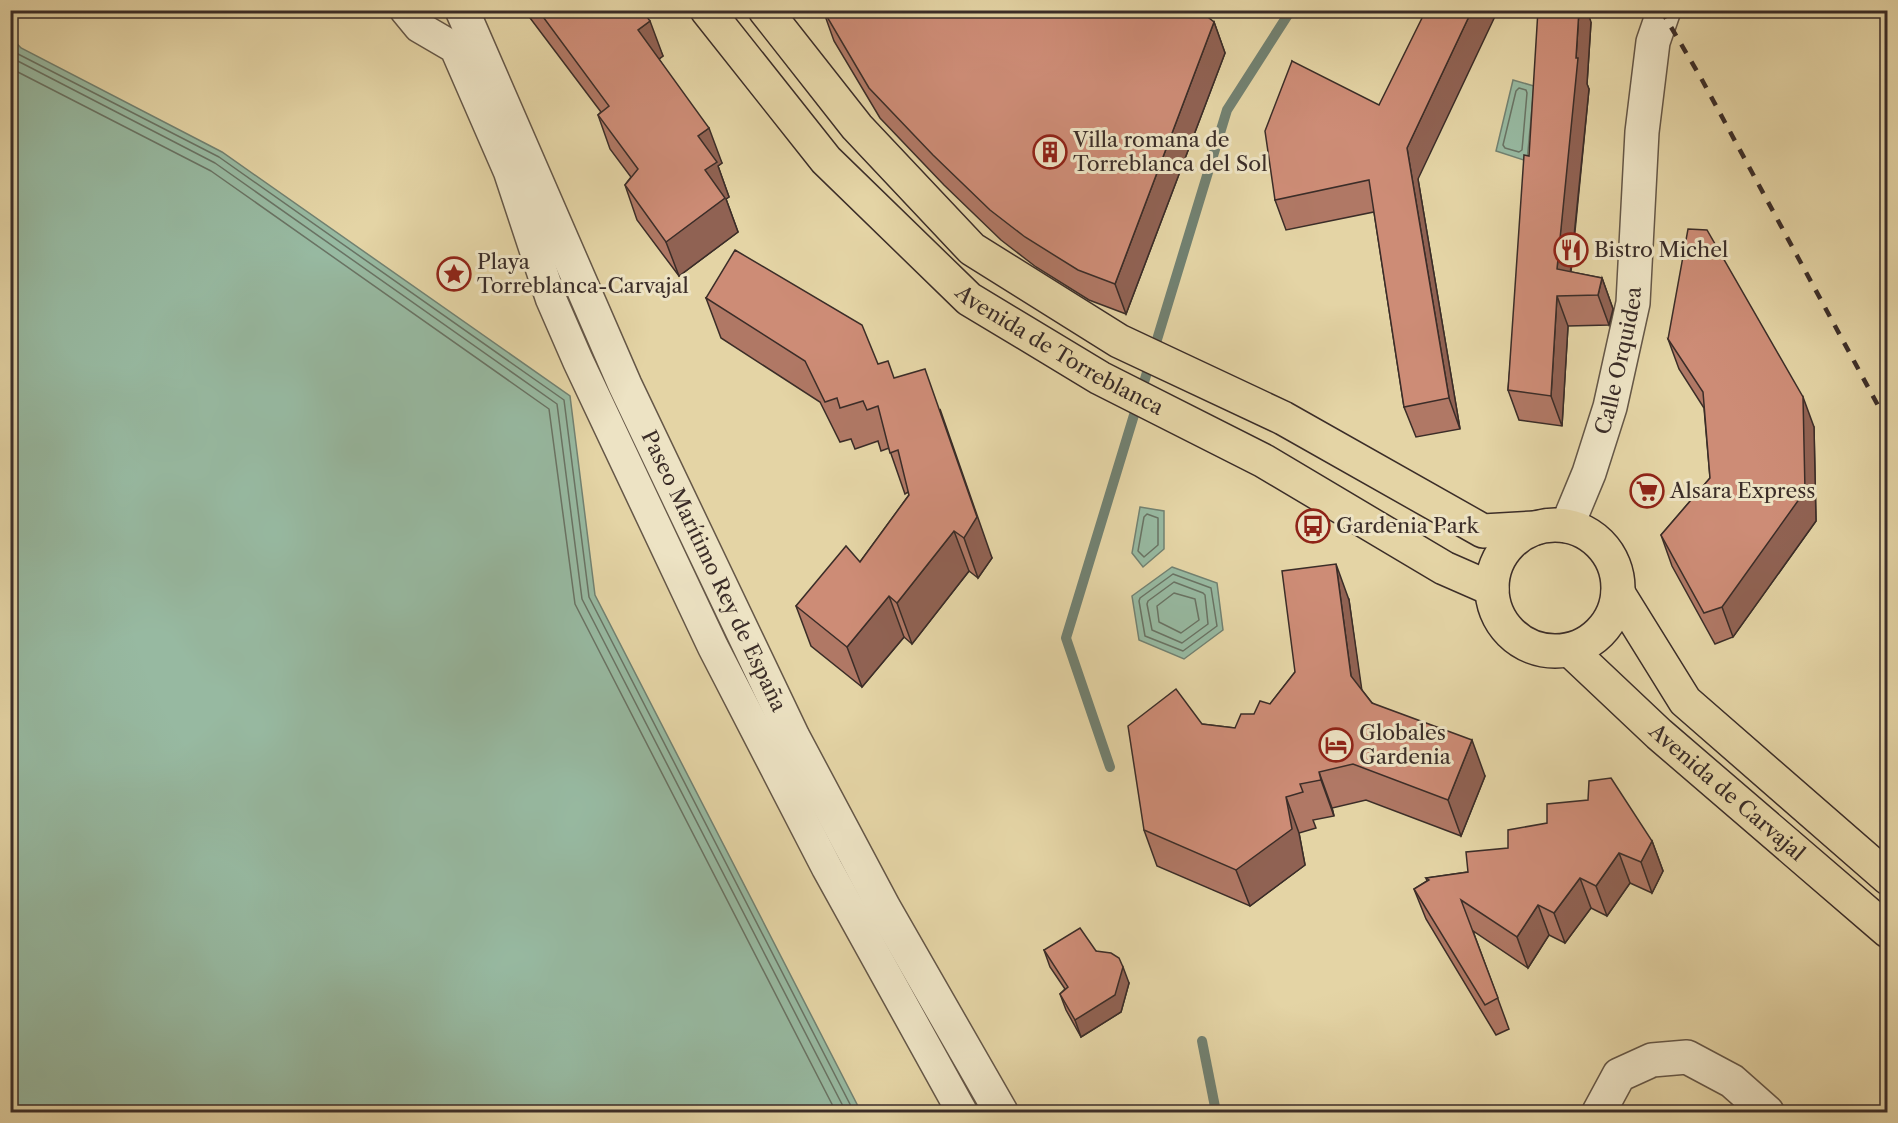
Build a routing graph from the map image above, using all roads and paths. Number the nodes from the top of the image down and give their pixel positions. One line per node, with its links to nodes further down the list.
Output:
1 (405, 10): 13 (street)
2 (462, 10): 14 (street, Paseo Marítimo Rey de España)
3 (707, 10): 8 (main road, Avenida de Torreblanca)
4 (765, 10): 7 (main road, Avenida de Torreblanca)
5 (1664, 10): 6 (street, Calle Orquidea)
6 (1567, 526): 7 (main road); 9 (main road)
7 (1535, 528): 8 (main road)
8 (1492, 589): 10 (main road)
9 (1618, 593): 10 (main road); 11 (main road, Avenida de Carvajal)
10 (1570, 650): 12 (main road, Avenida de Carvajal)
11 (1887, 878)
12 (1887, 931)
13 (962, 1113)
14 (1001, 1113)
15 (1599, 1113): 16 (street)
16 (1767, 1113)

